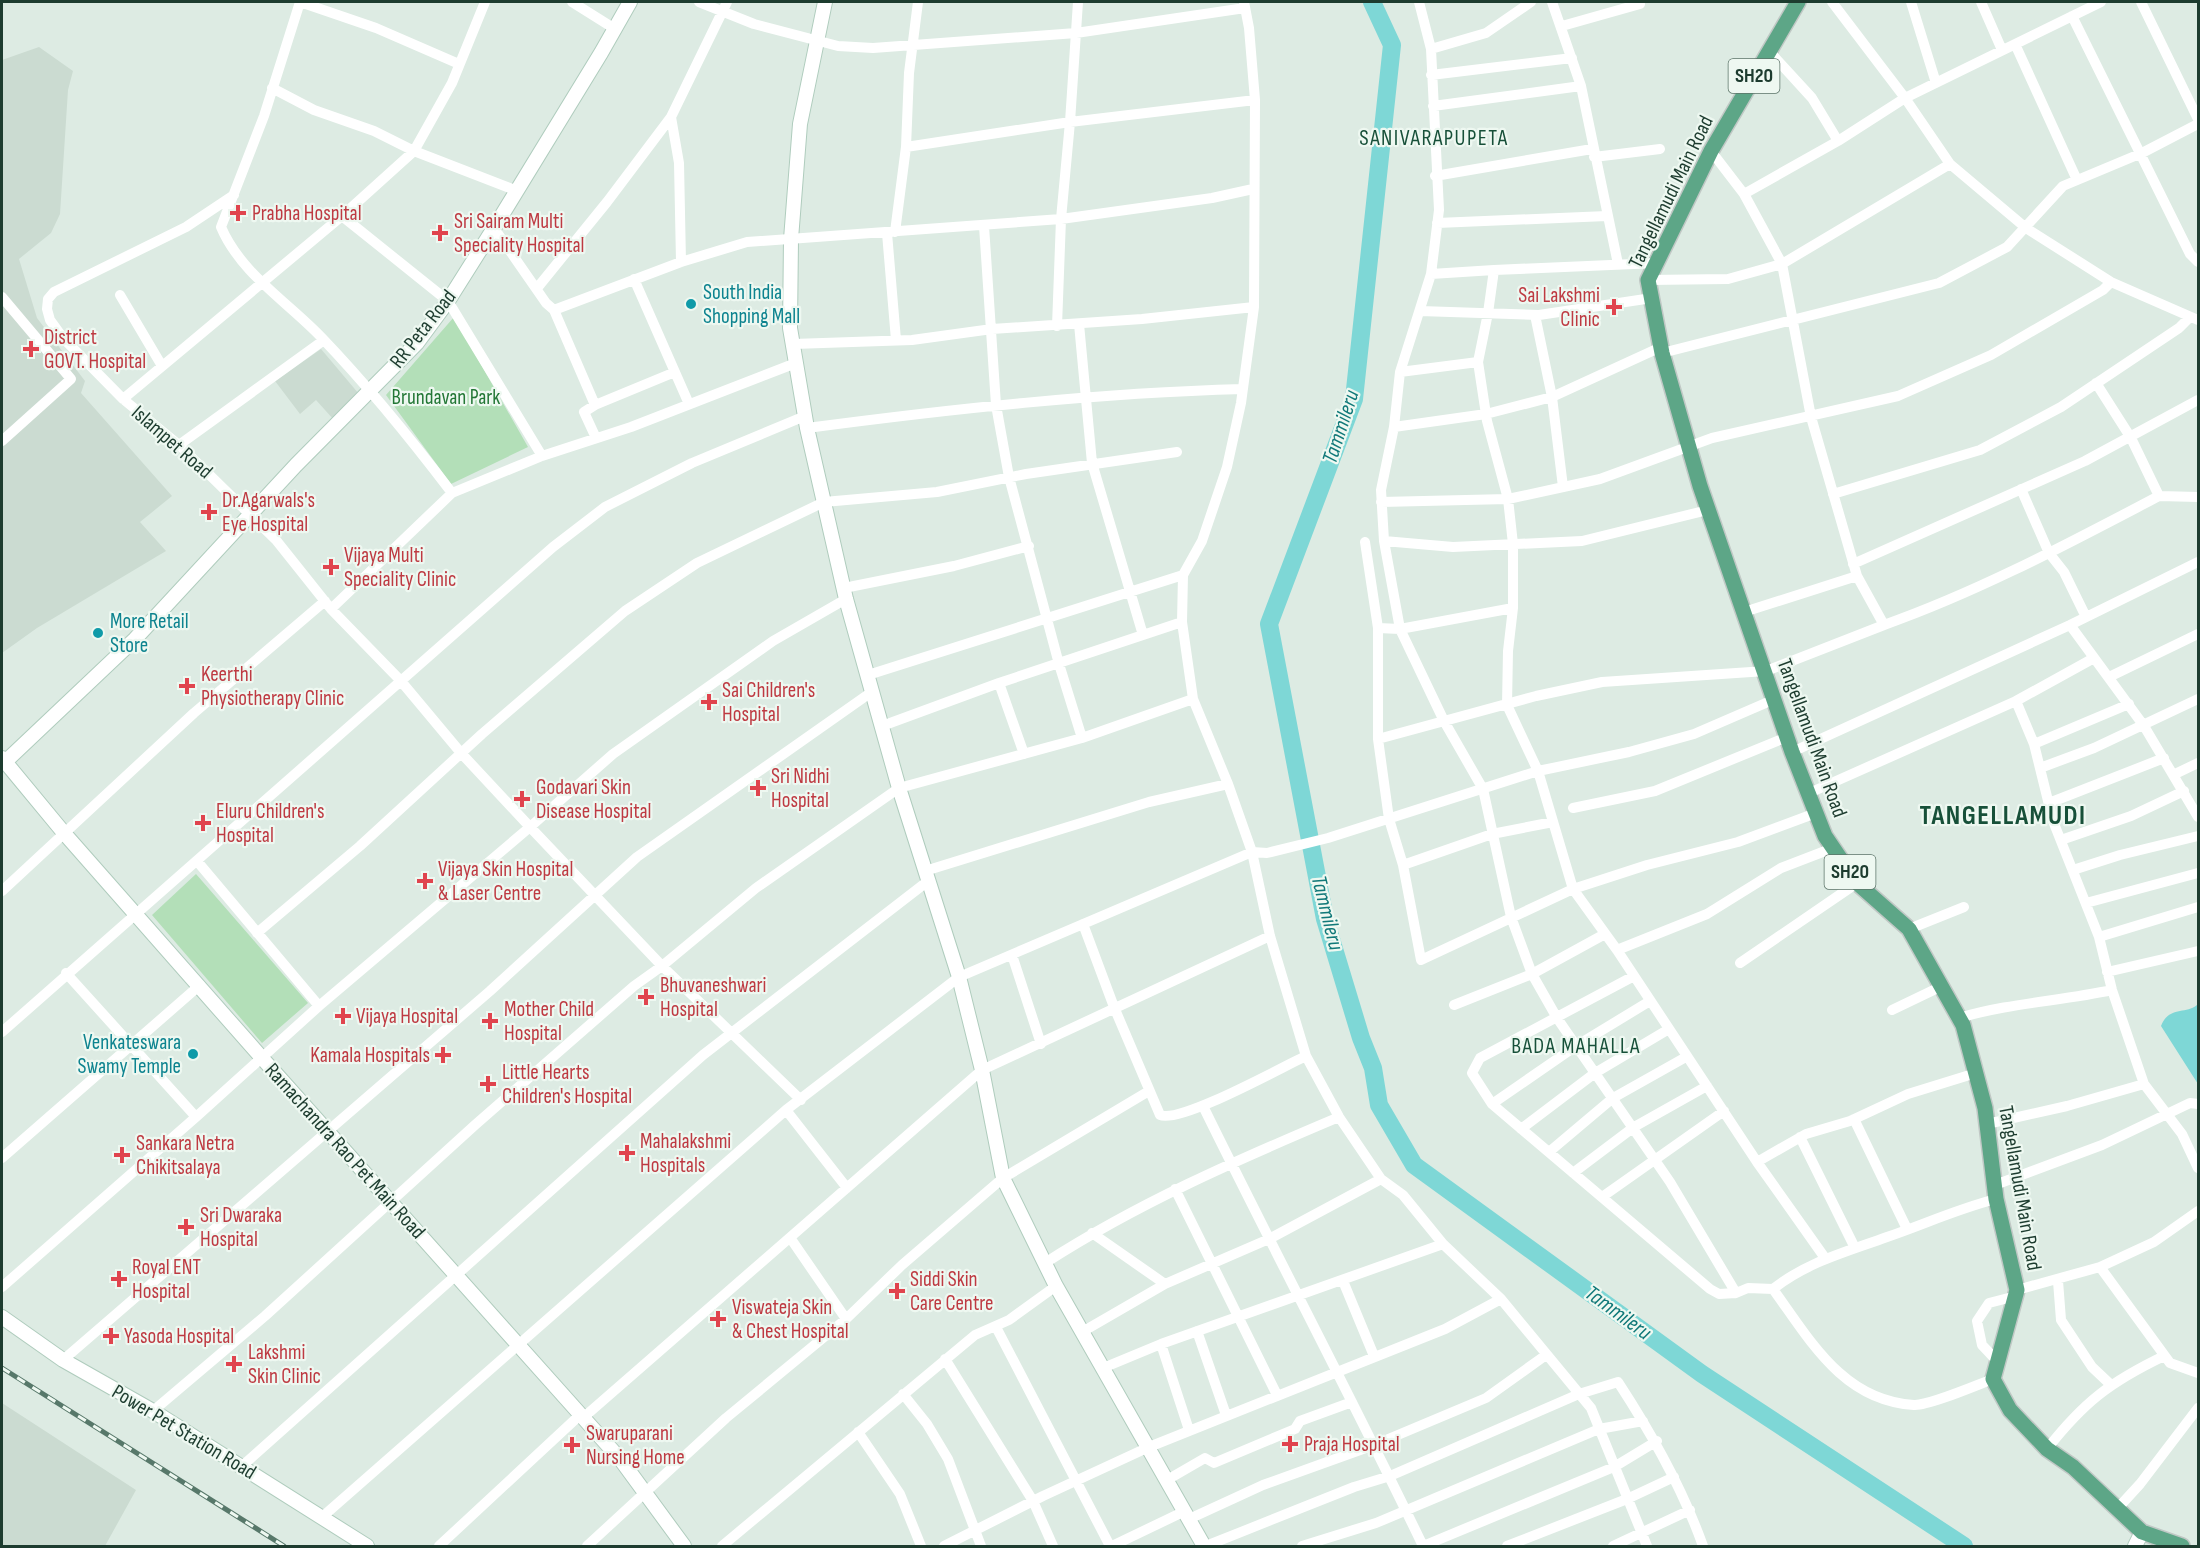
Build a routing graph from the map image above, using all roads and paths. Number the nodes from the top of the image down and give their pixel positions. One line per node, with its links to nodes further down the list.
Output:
1 (300, 2): 33 (street); 37 (street)
2 (485, 2): 33 (street)
3 (572, 2): 24 (street)
4 (630, 2): 24 (street, RR Peta Road)
5 (699, 2): 21 (street)
6 (728, 2): 21 (street)
7 (825, 2): 26 (street)
8 (918, 2): 28 (street)
9 (1078, 2): 25 (street)
10 (1419, 2): 29 (street)
11 (1531, 2): 29 (street)
12 (1552, 2): 23 (street)
13 (1798, 2): 31 (main road, Tangellamudi Main Road / SH20)
14 (1832, 2): 38 (street)
15 (1911, 2): 35 (street)
16 (1981, 2): 30 (street)
17 (2101, 2): 22 (street)
18 (2141, 2): 42 (street)
19 (1640, 4): 23 (street)
20 (1244, 5): 25 (street); 39 (street)
21 (722, 13): 26 (street); 41 (street)
22 (2072, 16): 27 (street); 51 (street)
23 (1562, 26): 32 (street)
24 (615, 29): 56 (street, RR Peta Road)
25 (1076, 33): 28 (street); 43 (street)
26 (818, 40): 28 (street); 67 (street)
27 (2015, 44): 30 (street); 54 (street)
28 (914, 47): 46 (street)
29 (1431, 49): 34 (street)
30 (2002, 50): 35 (street)
31 (1769, 51): 45 (street); 49 (main road, Tangellamudi Main Road / SH20)
32 (1572, 57): 34 (street); 36 (street)
33 (459, 64): 48 (street)
34 (1431, 75): 40 (street)
35 (1936, 82): 38 (street)
36 (1581, 86): 40 (street); 50 (street)
37 (272, 88): 48 (street); 58 (street)
38 (1905, 98): 45 (street); 52 (street)
39 (1255, 100): 43 (street); 55 (street)
40 (1433, 106): 53 (street)
41 (671, 117): 68 (street); 79 (street)
42 (2199, 119)
43 (1070, 122): 46 (street); 61 (street)
44 (2199, 124): 51 (street)
45 (1838, 141): 57 (street)
46 (906, 147): 66 (street)
47 (1660, 149): 50 (street)
48 (414, 151): 56 (street); 59 (street)
49 (1711, 151): 57 (street); 70 (main road, Tangellamudi Main Road / SH20)
50 (1593, 153): 53 (street); 60 (street)
51 (2142, 153): 54 (street); 69 (street)
52 (1950, 164): 65 (street); 72 (street)
53 (1436, 176): 62 (street)
54 (2078, 180): 65 (street)
55 (1253, 189): 61 (street); 84 (street)
56 (515, 190): 64 (street, RR Peta Road)
57 (1744, 194): 72 (street)
58 (234, 195): 77 (street); 107 (street, Islampet Road)
59 (342, 216): 77 (street); 83 (street)
60 (1607, 216): 62 (street); 71 (street)
61 (1061, 219): 63 (street); 92 (street)
62 (1437, 223): 74 (street)
63 (984, 226): 66 (street); 93 (street)
64 (494, 228): 79 (street); 83 (street, RR Peta Road)
65 (2026, 228): 78 (street); 90 (street)
66 (891, 233): 67 (street); 95 (street)
67 (791, 239): 68 (street); 96 (street)
68 (681, 262): 75 (street)
69 (2199, 262)
70 (1657, 263): 71 (street); 76 (main road, Tangellamudi Main Road / SH20)
71 (1618, 264): 73 (street)
72 (1782, 264): 76 (street); 90 (street)
73 (1494, 270): 74 (street); 87 (street)
74 (1431, 274): 86 (street)
75 (634, 279): 85 (street); 101 (street)
76 (1648, 280): 82 (main road, Tangellamudi Main Road / SH20)
77 (261, 282): 94 (street); 100 (street)
78 (2111, 282): 89 (street); 114 (street)
79 (538, 287): 85 (street)
80 (120, 295): 100 (street)
81 (2, 297): 119 (street)
82 (1652, 298): 88 (street); 97 (main road, Tangellamudi Main Road / SH20)
83 (448, 301): 105 (street, RR Peta Road); 123 (street)
84 (1254, 307): 91 (street); 104 (street)
85 (554, 310): 111 (street)
86 (1419, 311): 87 (street); 102 (street)
87 (1488, 313): 88 (street); 98 (street)
88 (1535, 315): 106 (street)
89 (2194, 319): 103 (street)
90 (1794, 322): 97 (street); 114 (street)
91 (1079, 324): 92 (street); 108 (street)
92 (1057, 326): 93 (street)
93 (992, 329): 95 (street); 112 (street)
94 (324, 340): 105 (street); 120 (street)
95 (896, 340): 96 (street)
96 (793, 344): 99 (street)
97 (1662, 350): 106 (street); 121 (main road, Tangellamudi Main Road / SH20)
98 (1478, 362): 102 (street); 113 (street)
99 (796, 363): 110 (street); 115 (street)
100 (162, 366): 107 (street)
101 (675, 372): 110 (street); 111 (street)
102 (1400, 372): 116 (street)
103 (2096, 383): 118 (street); 129 (street)
104 (1243, 389): 108 (street); 144 (street)
105 (371, 391): 128 (street); 136 (street, RR Peta Road)
106 (1552, 397): 113 (street); 126 (street)
107 (123, 399): 120 (street, Islampet Road)
108 (1085, 399): 112 (street); 124 (street)
109 (2199, 400): 118 (street)
110 (689, 404): 117 (street)
111 (595, 405): 117 (street)
112 (996, 405): 115 (street); 125 (street)
113 (1486, 414): 116 (street); 132 (street)
114 (1811, 417): 121 (street); 129 (street)
115 (806, 422): 133 (street); 165 (street)
116 (1394, 427): 134 (street)
117 (596, 438): 123 (street)
118 (2131, 438): 127 (street); 130 (street)
119 (2, 441)
120 (179, 445): 136 (street, Islampet Road)
121 (1689, 446): 126 (street); 135 (main road, Tangellamudi Main Road / SH20)
122 (1177, 452): 124 (street)
123 (542, 456): 128 (street)
124 (1092, 463): 125 (street); 146 (street)
125 (1009, 477): 133 (street); 140 (street)
126 (1563, 487): 132 (street)
127 (2021, 489): 141 (street); 143 (street)
128 (452, 493): 148 (street)
129 (1833, 494): 143 (street)
130 (2159, 496): 131 (street); 141 (street)
131 (2199, 497)
132 (1508, 499): 134 (street); 139 (street)
133 (824, 502): 147 (street); 182 (street)
134 (1381, 502): 137 (street)
135 (1708, 510): 139 (street); 150 (main road, Tangellamudi Main Road / SH20)
136 (251, 515): 148 (street, Islampet Road); 185 (street, RR Peta Road)
137 (1384, 541): 139 (street); 157 (street)
138 (1365, 542): 156 (street)
139 (1513, 544): 149 (street)
140 (1029, 546): 147 (street); 152 (street)
141 (2049, 553): 151 (street); 154 (street)
142 (2199, 562): 151 (street)
143 (1853, 564): 145 (street)
144 (1184, 575): 146 (street); 153 (street)
145 (1857, 576): 150 (street); 154 (street)
146 (1128, 592): 152 (street); 159 (street)
147 (845, 593): 163 (street); 201 (street)
148 (328, 605): 165 (street, Islampet Road); 202 (street)
149 (1513, 608): 157 (street); 173 (street)
150 (1744, 612): 162 (main road, Tangellamudi Main Road / SH20)
151 (2086, 617): 155 (street)
152 (1046, 618): 161 (street); 163 (street)
153 (1182, 622): 159 (street); 168 (street)
154 (1884, 625): 162 (street)
155 (2070, 625): 160 (street); 181 (street)
156 (1378, 628): 157 (street); 179 (street)
157 (1400, 629): 174 (street)
158 (2199, 634): 164 (street)
159 (1143, 635): 161 (street)
160 (2094, 658): 164 (street); 171 (street)
161 (1059, 664): 166 (street); 178 (street)
162 (1766, 671): 169 (main road, Tangellamudi Main Road / SH20); 173 (street)
163 (868, 675): 167 (street)
164 (2109, 677): 172 (street)
165 (400, 680): 182 (street, Islampet Road); 208 (street)
166 (999, 683): 175 (street); 183 (street)
167 (873, 692): 175 (street); 216 (street)
168 (1193, 699): 178 (street); 190 (street)
169 (1774, 699): 177 (main road, Tangellamudi Main Road / SH20); 188 (street)
170 (2199, 699): 176 (street)
171 (2016, 701): 180 (street); 194 (street)
172 (2129, 704): 176 (street); 180 (street)
173 (1507, 705): 174 (street); 188 (street)
174 (1444, 721): 179 (street); 192 (street)
175 (882, 726): 191 (street)
176 (2144, 726): 184 (street); 187 (street)
177 (1787, 737): 181 (main road, Tangellamudi Main Road / SH20); 196 (street)
178 (1082, 738): 183 (street)
179 (1378, 739): 199 (street)
180 (2034, 744): 187 (street)
181 (1792, 752): 194 (main road, Tangellamudi Main Road / SH20)
182 (461, 753): 201 (street, Islampet Road); 224 (street)
183 (1024, 754): 191 (street)
184 (2164, 758): 189 (street); 195 (street)
185 (3, 762): 202 (street, Ramachandra Rao Pet Main Road)
186 (2199, 763): 189 (street)
187 (2040, 768): 195 (street)
188 (1538, 771): 192 (street); 200 (street)
189 (2175, 774): 193 (street)
190 (1228, 784): 207 (street); 212 (street)
191 (899, 788): 212 (street); 232 (street)
192 (1483, 789): 199 (street); 203 (street)
193 (2184, 790): 198 (street); 205 (street)
194 (1807, 794): 197 (main road, Tangellamudi Main Road / SH20)
195 (2049, 804): 205 (street)
196 (1573, 808)
197 (1816, 813): 206 (main road, Tangellamudi Main Road / SH20); 214 (street)
198 (2199, 817)
199 (1389, 819): 207 (street); 209 (street)
200 (1553, 822): 203 (street); 214 (street)
201 (530, 827): 216 (street, Islampet Road); 243 (street)
202 (64, 833): 215 (street); 220 (street, Ramachandra Rao Pet Main Road)
203 (1491, 834): 209 (street); 221 (street)
204 (2199, 836): 210 (street)
205 (2061, 840): 210 (street)
206 (1833, 848): 213 (main road, Tangellamudi Main Road / SH20); 228 (street)
207 (1252, 852): 222 (street); 226 (street)
208 (196, 861): 220 (street); 224 (street)
209 (1403, 865): 221 (street)
210 (2073, 870): 217 (street)
211 (2199, 873): 217 (street)
212 (927, 876): 237 (street); 250 (street)
213 (1857, 883): 223 (main road, Tangellamudi Main Road / SH20); 231 (street)
214 (1573, 889): 221 (street); 225 (street)
215 (2, 891)
216 (595, 896): 232 (street, Islampet Road); 277 (street)
217 (2085, 903): 227 (street)
218 (1964, 907): 223 (street)
219 (2199, 907): 227 (street)
220 (137, 915): 234 (street); 238 (street, Ramachandra Rao Pet Main Road)
221 (1511, 917): 235 (street)
222 (1083, 924): 230 (street); 244 (street)
223 (1909, 929): 239 (main road, Tangellamudi Main Road / SH20)
224 (257, 933): 243 (street)
225 (1605, 934): 228 (street); 235 (street)
226 (1269, 936): 244 (street); 254 (street)
227 (2099, 937): 233 (street)
228 (1617, 950): 236 (street)
229 (2199, 951): 233 (street)
230 (1012, 955): 237 (street); 251 (street)
231 (1740, 963)
232 (663, 966): 250 (street, Islampet Road); 292 (street)
233 (2107, 972): 240 (street)
234 (66, 973): 249 (street); 252 (street)
235 (1532, 974): 242 (street); 246 (street)
236 (1634, 976): 241 (street); 246 (street)
237 (959, 977): 257 (street); 264 (street)
238 (200, 985): 252 (street); 255 (street, Ramachandra Rao Pet Main Road)
239 (1942, 986): 245 (street); 247 (main road, Tangellamudi Main Road / SH20)
240 (2112, 990): 247 (street); 260 (street)
241 (1650, 1001): 248 (street); 253 (street)
242 (1454, 1005)
243 (319, 1006): 255 (street)
244 (1114, 1007): 251 (street); 262 (street)
245 (1892, 1010)
246 (1557, 1018): 253 (street); 265 (street)
247 (1959, 1018): 259 (main road, Tangellamudi Main Road / SH20)
248 (1669, 1029): 256 (street); 258 (street)
249 (2, 1032)
250 (731, 1034): 264 (street, Islampet Road); 304 (street)
251 (1041, 1044): 257 (street)
252 (132, 1045): 271 (street); 280 (street)
253 (1576, 1046): 258 (street); 265 (street)
254 (1306, 1056): 267 (street); 272 (street)
255 (262, 1058): 271 (street); 277 (street, Ramachandra Rao Pet Main Road)
256 (1686, 1058): 261 (street); 263 (street)
257 (982, 1070): 286 (street); 288 (street)
258 (1595, 1073): 263 (street); 276 (street)
259 (1976, 1073): 273 (street); 274 (main road, Tangellamudi Main Road / SH20)
260 (2144, 1084): 270 (street); 274 (street)
261 (1707, 1086): 269 (street); 275 (street)
262 (1149, 1091): 267 (street); 286 (street)
263 (1613, 1098): 275 (street); 279 (street)
264 (801, 1100): 268 (street)
265 (1492, 1104): 276 (street)
266 (2199, 1104): 270 (street)
267 (1203, 1106): 283 (street)
268 (786, 1110): 288 (street); 322 (street)
269 (1724, 1112): 281 (street); 282 (street)
270 (2167, 1114): 284 (street); 290 (street)
271 (196, 1117): 309 (street)
272 (1339, 1117): 283 (street); 287 (street)
273 (1854, 1119): 278 (street); 294 (street)
274 (1987, 1124): 290 (main road, Tangellamudi Main Road / SH20)
275 (1634, 1127): 281 (street); 285 (street)
276 (1521, 1129): 279 (street)
277 (327, 1131): 292 (street, Ramachandra Rao Pet Main Road); 327 (street)
278 (1800, 1137): 282 (street); 299 (street)
279 (1549, 1152): 285 (street)
280 (2, 1158)
281 (1655, 1159): 291 (street); 311 (street)
282 (1757, 1162): 300 (street)
283 (1231, 1163): 289 (street); 297 (street)
284 (2199, 1168)
285 (1573, 1173): 291 (street)
286 (1003, 1178): 301 (street); 317 (street)
287 (1381, 1179): 297 (street); 298 (street)
288 (848, 1188): 296 (street)
289 (1175, 1189): 295 (street); 302 (street)
290 (1996, 1192): 294 (street); 312 (main road, Tangellamudi Main Road / SH20)
291 (1602, 1197): 311 (street)
292 (391, 1202): 304 (street, Ramachandra Rao Pet Main Road); 339 (street)
293 (2199, 1211): 303 (street)
294 (1906, 1229): 299 (street)
295 (1092, 1233): 301 (street); 307 (street)
296 (791, 1239): 317 (street); 340 (street)
297 (1269, 1239): 302 (street); 313 (street)
298 (1443, 1244): 305 (street); 314 (street)
299 (1855, 1248): 300 (street)
300 (1825, 1258): 310 (street)
301 (1045, 1263): 308 (street)
302 (1213, 1266): 307 (street); 316 (street)
303 (2100, 1268): 306 (street); 325 (street)
304 (456, 1275): 322 (street, Ramachandra Rao Pet Main Road); 350 (street)
305 (1343, 1281): 313 (street); 324 (street)
306 (2058, 1281): 312 (street); 333 (street)
307 (1166, 1284): 320 (street)
308 (1056, 1286): 318 (street); 320 (street)
309 (2, 1287)
310 (1773, 1289): 311 (street); 332 (street)
311 (1736, 1293)
312 (2017, 1293): 328 (main road, Tangellamudi Main Road / SH20); 328 (street)
313 (1297, 1297): 316 (street); 330 (street)
314 (1501, 1299): 323 (street); 324 (street)
315 (2, 1317): 327 (street, Power Pet Station Road)
316 (1239, 1317): 319 (street); 336 (street)
317 (846, 1319): 356 (street)
318 (996, 1327): 326 (street); 355 (street)
319 (1197, 1331): 321 (street); 341 (street)
320 (1083, 1332): 329 (street)
321 (1161, 1344): 329 (street); 344 (street)
322 (518, 1345): 340 (street, Ramachandra Rao Pet Main Road); 363 (street)
323 (1546, 1355): 335 (street); 347 (street)
324 (1374, 1356): 330 (street)
325 (2164, 1356): 331 (street); 333 (street)
326 (945, 1359): 334 (street); 358 (street)
327 (63, 1360): 339 (street, Power Pet Station Road)
328 (1998, 1362): 332 (main road, Tangellamudi Main Road / SH20)
329 (1103, 1368): 348 (street)
330 (1338, 1370): 336 (street); 337 (street)
331 (2199, 1372)
332 (1993, 1379): 349 (main road)
333 (2110, 1384): 349 (street)
334 (903, 1394): 345 (street); 364 (street)
335 (1579, 1394): 342 (street); 343 (street); 352 (street)
336 (1277, 1395): 341 (street)
337 (1352, 1402): 347 (street); 354 (street)
338 (2199, 1408): 359 (street)
339 (153, 1411): 350 (street, Power Pet Station Road)
340 (582, 1415): 356 (street, Ramachandra Rao Pet Main Road); 369 (street)
341 (1226, 1415): 344 (street)
342 (1643, 1421): 343 (street); 346 (street)
343 (1599, 1429): 351 (street); 360 (street)
344 (1190, 1430): 348 (street)
345 (858, 1432): 372 (street); 373 (street)
346 (1657, 1441): 351 (street); 353 (street)
347 (1374, 1445): 352 (street); 362 (street)
348 (1149, 1447): 354 (street); 355 (street)
349 (2047, 1449): 359 (main road)
350 (241, 1467): 363 (street, Power Pet Station Road)
351 (1614, 1467): 357 (street); 380 (street)
352 (1390, 1476): 360 (street); 378 (street)
353 (1674, 1477): 357 (street); 361 (street)
354 (1167, 1480): 362 (street)
355 (1076, 1481): 358 (street); 377 (street)
356 (644, 1491): 370 (street); 371 (street, Ramachandra Rao Pet Main Road)
357 (1627, 1499): 365 (street); 381 (street)
358 (1034, 1501): 364 (street); 376 (street)
359 (2118, 1508): 366 (main road)
360 (1406, 1510): 379 (street); 380 (street)
361 (1690, 1510): 365 (street); 367 (street)
362 (1187, 1515): 377 (street); 378 (street)
363 (321, 1518): 368 (street, Power Pet Station Road)
364 (975, 1531): 374 (street); 375 (street)
365 (1642, 1535): 382 (street); 383 (street)
366 (2138, 1540): 384 (main road)
367 (1700, 1545)
368 (367, 1546)
369 (440, 1546)
370 (587, 1546)
371 (684, 1546)
372 (722, 1546)
373 (921, 1546)
374 (944, 1546)
375 (981, 1546)
376 (1053, 1546)
377 (1111, 1546)
378 (1205, 1546)
379 (1302, 1546)
380 (1423, 1546)
381 (1507, 1546)
382 (1613, 1546)
383 (1647, 1546)
384 (2182, 1546)

